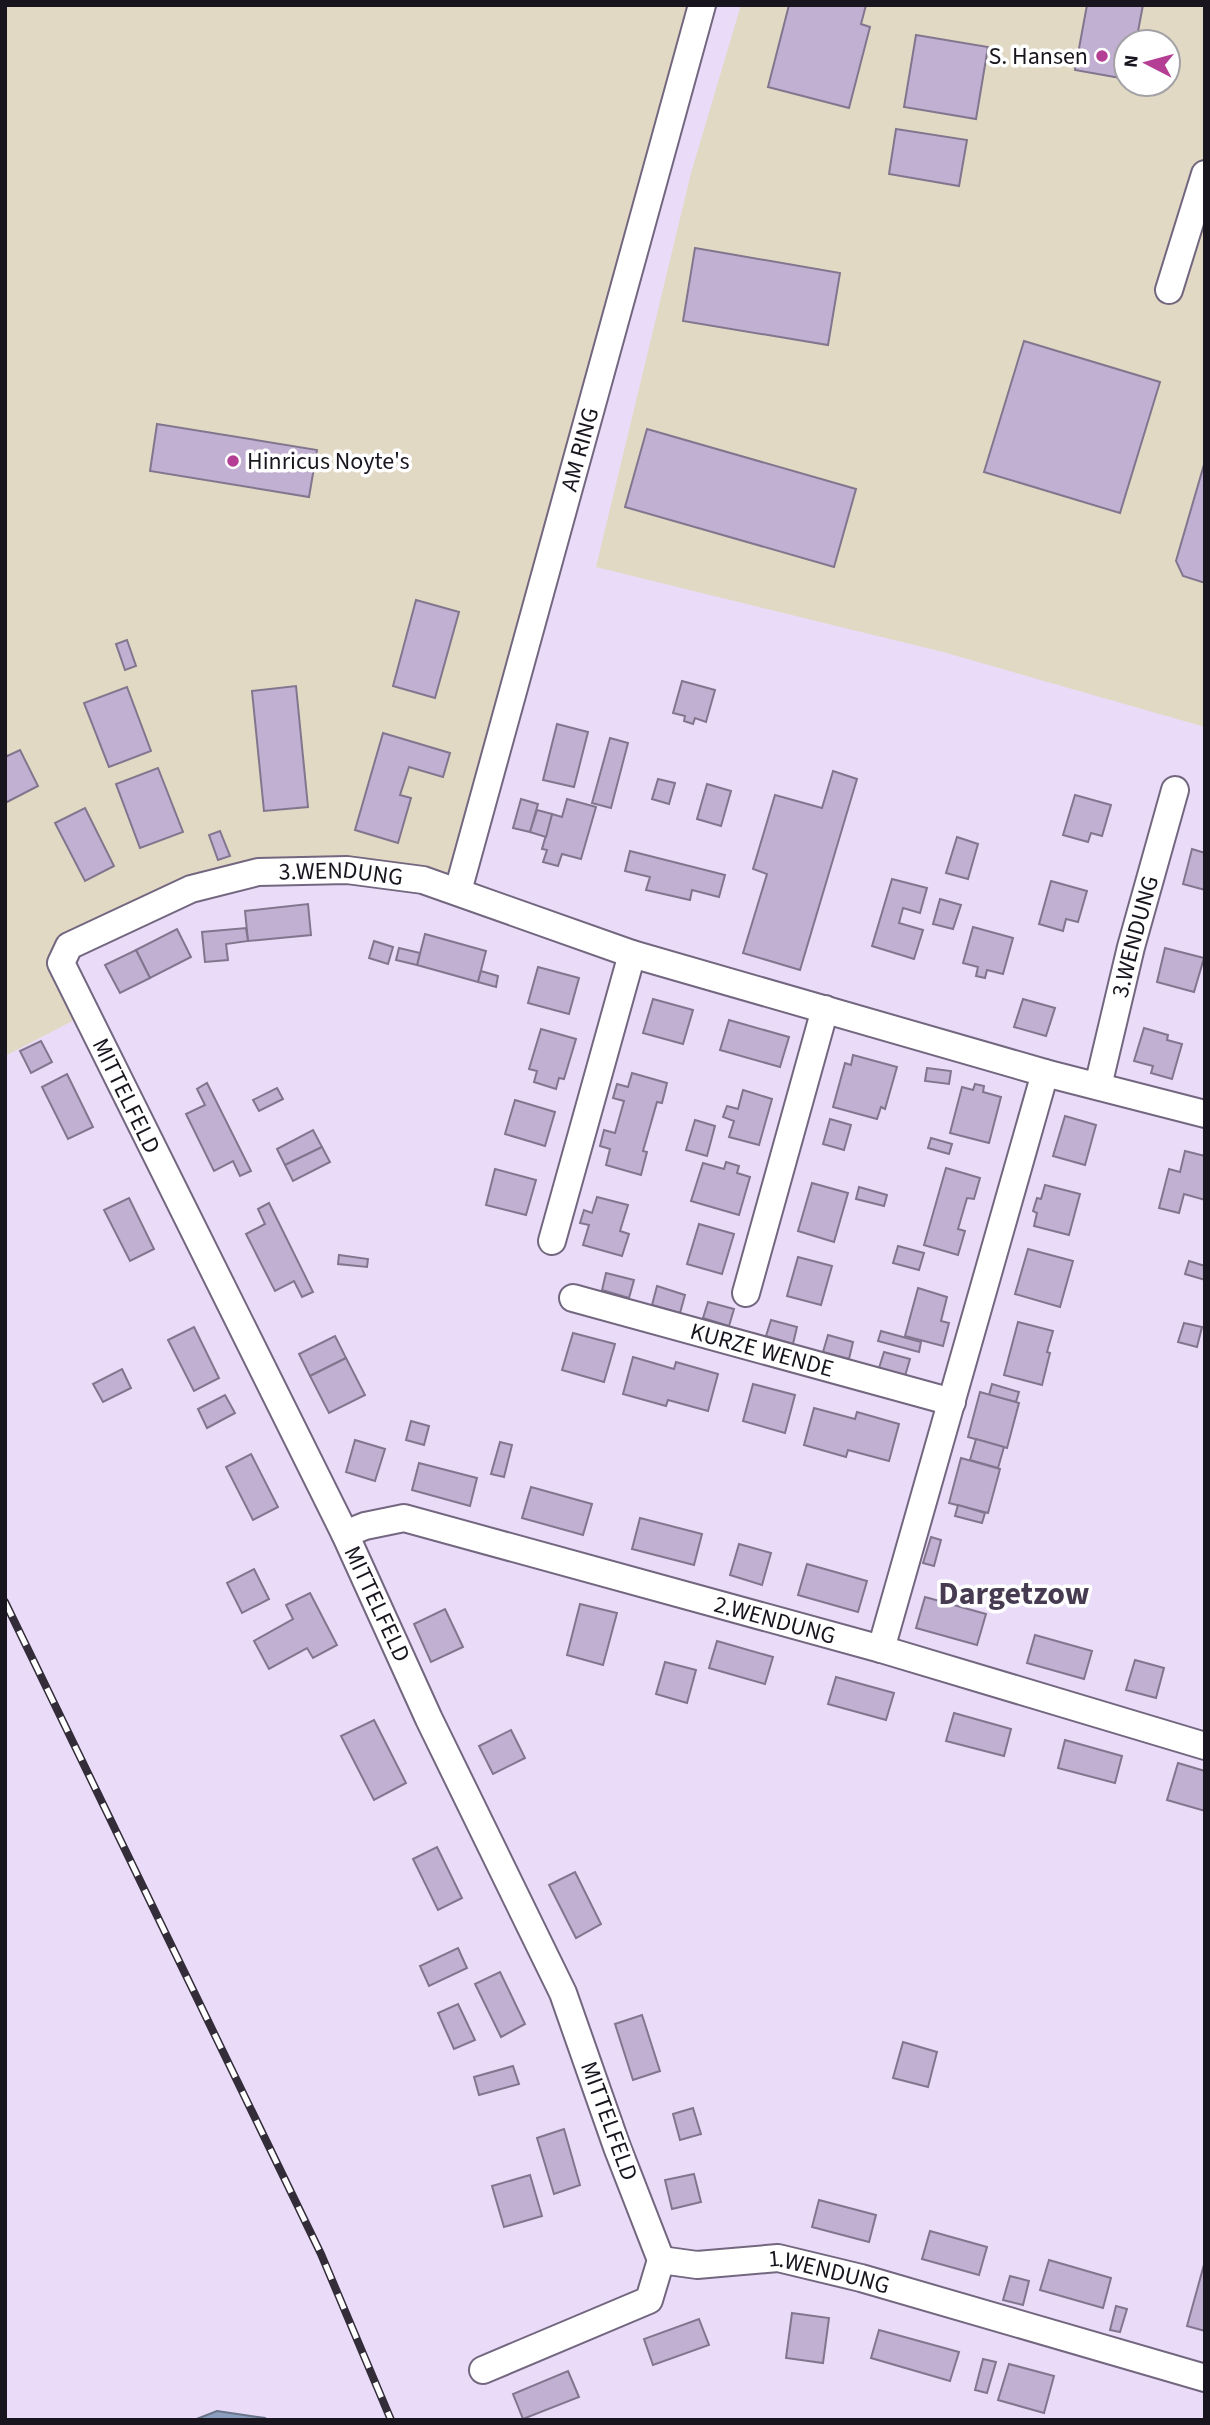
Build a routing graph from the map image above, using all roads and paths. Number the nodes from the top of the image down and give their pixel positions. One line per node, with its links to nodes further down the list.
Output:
1 (702, 5): 5 (street, AM RING)
2 (1205, 174): 3 (street)
3 (1169, 290)
4 (1175, 790): 10 (street, 3.WENDUNG)
5 (458, 891): 6 (street, 3.WENDUNG); 7 (street, 3.WENDUNG)
6 (632, 954): 8 (street, 3.WENDUNG); 12 (street)
7 (61, 963): 16 (street, MITTELFELD)
8 (825, 1009): 9 (street, 3.WENDUNG); 13 (street)
9 (1045, 1073): 10 (street, 3.WENDUNG); 15 (street)
10 (1098, 1086): 11 (street, 3.WENDUNG)
11 (1205, 1114)
12 (552, 1241)
13 (746, 1293)
14 (573, 1298): 15 (street, KURZE WENDE)
15 (952, 1402): 17 (street)
16 (345, 1535): 17 (street, 2.WENDUNG); 19 (street, MITTELFELD)
17 (881, 1649): 18 (street, 2.WENDUNG)
18 (1205, 1746)
19 (661, 2260): 20 (street); 21 (street, 1.WENDUNG)
20 (483, 2370)
21 (1205, 2378)

